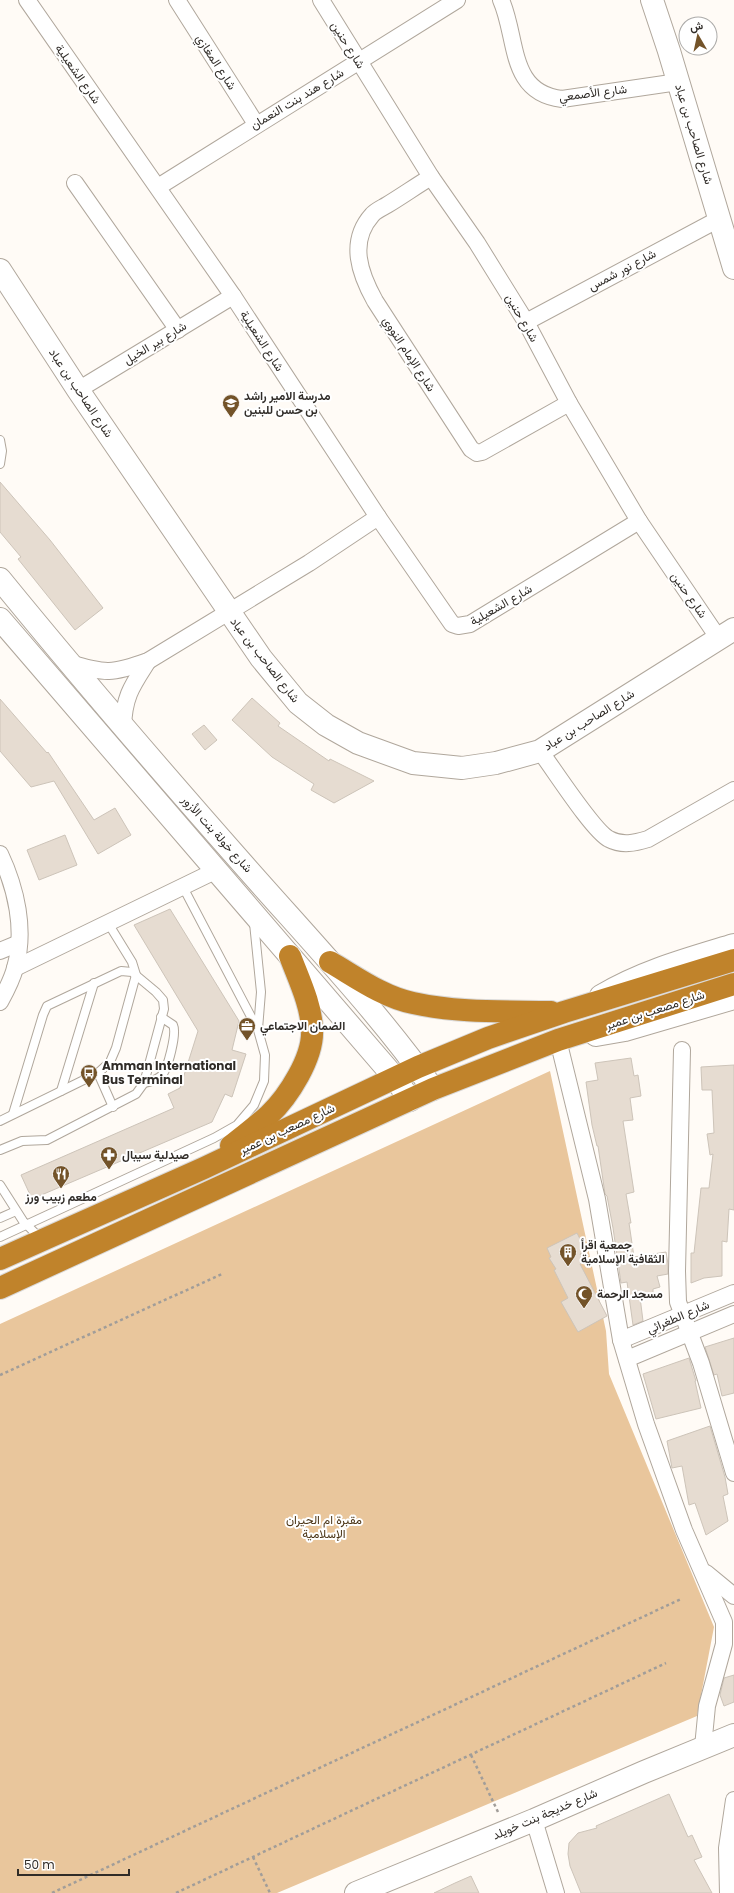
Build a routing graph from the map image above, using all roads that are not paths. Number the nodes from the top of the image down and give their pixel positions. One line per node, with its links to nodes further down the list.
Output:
1 (27, 0): 12 (street, شارع الشعيلية)
2 (177, 0): 9 (street, شارع المغازي)
3 (321, 0): 7 (street, شارع حنين)
4 (457, 0): 7 (street, شارع هند بنت النعمان)
5 (501, 0): 8 (street, شارع الأصمعي)
6 (652, 0): 8 (street, شارع الصاحب بن عباد)
7 (359, 62): 9 (street, شارع هند بنت النعمان); 10 (street, شارع حنين)
8 (678, 82): 13 (street, شارع الصاحب بن عباد)
9 (256, 124): 12 (street, شارع هند بنت النعمان)
10 (431, 177): 17 (street, شارع حنين); 20 (street, شارع الإمام النووي)
11 (75, 183): 18 (street)
12 (158, 187): 16 (street, شارع الشعيلية)
13 (719, 219): 14 (street, شارع الصاحب بن عباد); 17 (street, شارع نور شمس)
14 (734, 268)
15 (0, 270): 19 (street, شارع الصاحب بن عباد)
16 (233, 296): 18 (street, شارع بير الخيل); 23 (street, شارع الشعيلية)
17 (526, 322): 20 (street, شارع حنين)
18 (178, 330): 19 (street, شارع بير الخيل)
19 (78, 390): 26 (street, شارع الصاحب بن عباد)
20 (569, 403): 24 (street, شارع حنين)
21 (0, 440): 22 (lane)
22 (0, 464)
23 (378, 517): 24 (street, شارع الشعيلية); 26 (street)
24 (639, 521): 28 (street, شارع حنين)
25 (0, 580): 30 (street, شارع خولة بنت الأزور)
26 (228, 611): 29 (street); 32 (street, شارع الصاحب بن عباد)
27 (0, 619): 35 (street, شارع خولة بنت الأزور)
28 (726, 634): 32 (street, شارع الصاحب بن عباد)
29 (148, 661): 30 (street); 31 (street)
30 (69, 663): 31 (street, شارع خولة بنت الأزور)
31 (123, 727): 44 (street, شارع خولة بنت الأزور)
32 (540, 751): 33 (street)
33 (734, 790)
34 (0, 854): 39 (street)
35 (216, 871): 36 (street); 37 (street, شارع خولة بنت الأزور)
36 (183, 887): 38 (street); 53 (lane)
37 (253, 914): 42 (street, شارع خولة بنت الأزور); 53 (lane)
38 (108, 923): 45 (street); 46 (lane)
39 (19, 943): 41 (street); 45 (street)
40 (734, 945): 51 (street, شارع مصعب بن عمير)
41 (0, 951)
42 (290, 956): 58 (street, شارع خولة بنت الأزور); 67 (highway)
43 (734, 960): 51 (highway, شارع مصعب بن عمير)
44 (330, 962): 51 (highway); 56 (street, شارع خولة بنت الأزور)
45 (16, 968): 50 (street)
46 (136, 975): 47 (lane); 52 (lane); 57 (lane)
47 (94, 983): 61 (lane); 64 (lane)
48 (734, 984): 54 (highway, شارع مصعب بن عمير)
49 (734, 998): 54 (street, شارع مصعب بن عمير)
50 (0, 1002)
51 (571, 1010): 56 (highway, شارع مصعب بن عمير)
52 (162, 1017): 59 (lane); 59 (lane)
53 (258, 1030): 71 (lane)
54 (566, 1038): 60 (highway, شارع مصعب بن عمير); 80 (street)
55 (682, 1050): 78 (street)
56 (418, 1067): 58 (highway, شارع مصعب بن عمير); 60 (street, شارع خولة بنت الأزور)
57 (98, 1073): 61 (lane); 63 (lane)
58 (396, 1078): 62 (street, شارع خولة بنت الأزور); 67 (highway, شارع مصعب بن عمير)
59 (144, 1083): 63 (lane)
60 (433, 1089): 62 (highway, شارع مصعب بن عمير)
61 (61, 1091): 64 (lane)
62 (410, 1100): 75 (highway, شارع مصعب بن عمير)
63 (113, 1107): 66 (lane)
64 (13, 1114): 65 (lane)
65 (0, 1121)
66 (0, 1150)
67 (204, 1168): 73 (highway, شارع مصعب بن عمير)
68 (0, 1185): 69 (lane)
69 (16, 1211): 70 (lane); 71 (lane)
70 (0, 1218)
71 (27, 1226): 72 (lane); 73 (lane)
72 (0, 1237)
73 (43, 1240): 74 (highway, شارع مصعب بن عمير)
74 (0, 1260)
75 (0, 1288)
76 (734, 1293): 78 (street, شارع الطغرائي)
77 (734, 1314): 79 (street, شارع الطغرائي)
78 (682, 1315): 79 (street); 80 (street, شارع الطغرائي)
79 (690, 1333): 81 (street, شارع الطغرائي); 82 (street)
80 (621, 1340): 81 (street)
81 (627, 1359): 83 (street)
82 (734, 1473)
83 (701, 1569): 84 (street); 86 (street)
84 (734, 1596)
85 (734, 1735): 86 (street, شارع خديجة بنت خويلد)
86 (703, 1747): 88 (street, شارع خديجة بنت خويلد)
87 (734, 1800): 91 (street)
88 (534, 1820): 89 (street, شارع خديجة بنت خويلد); 90 (street)
89 (356, 1893)
90 (556, 1893)
91 (728, 1893)

